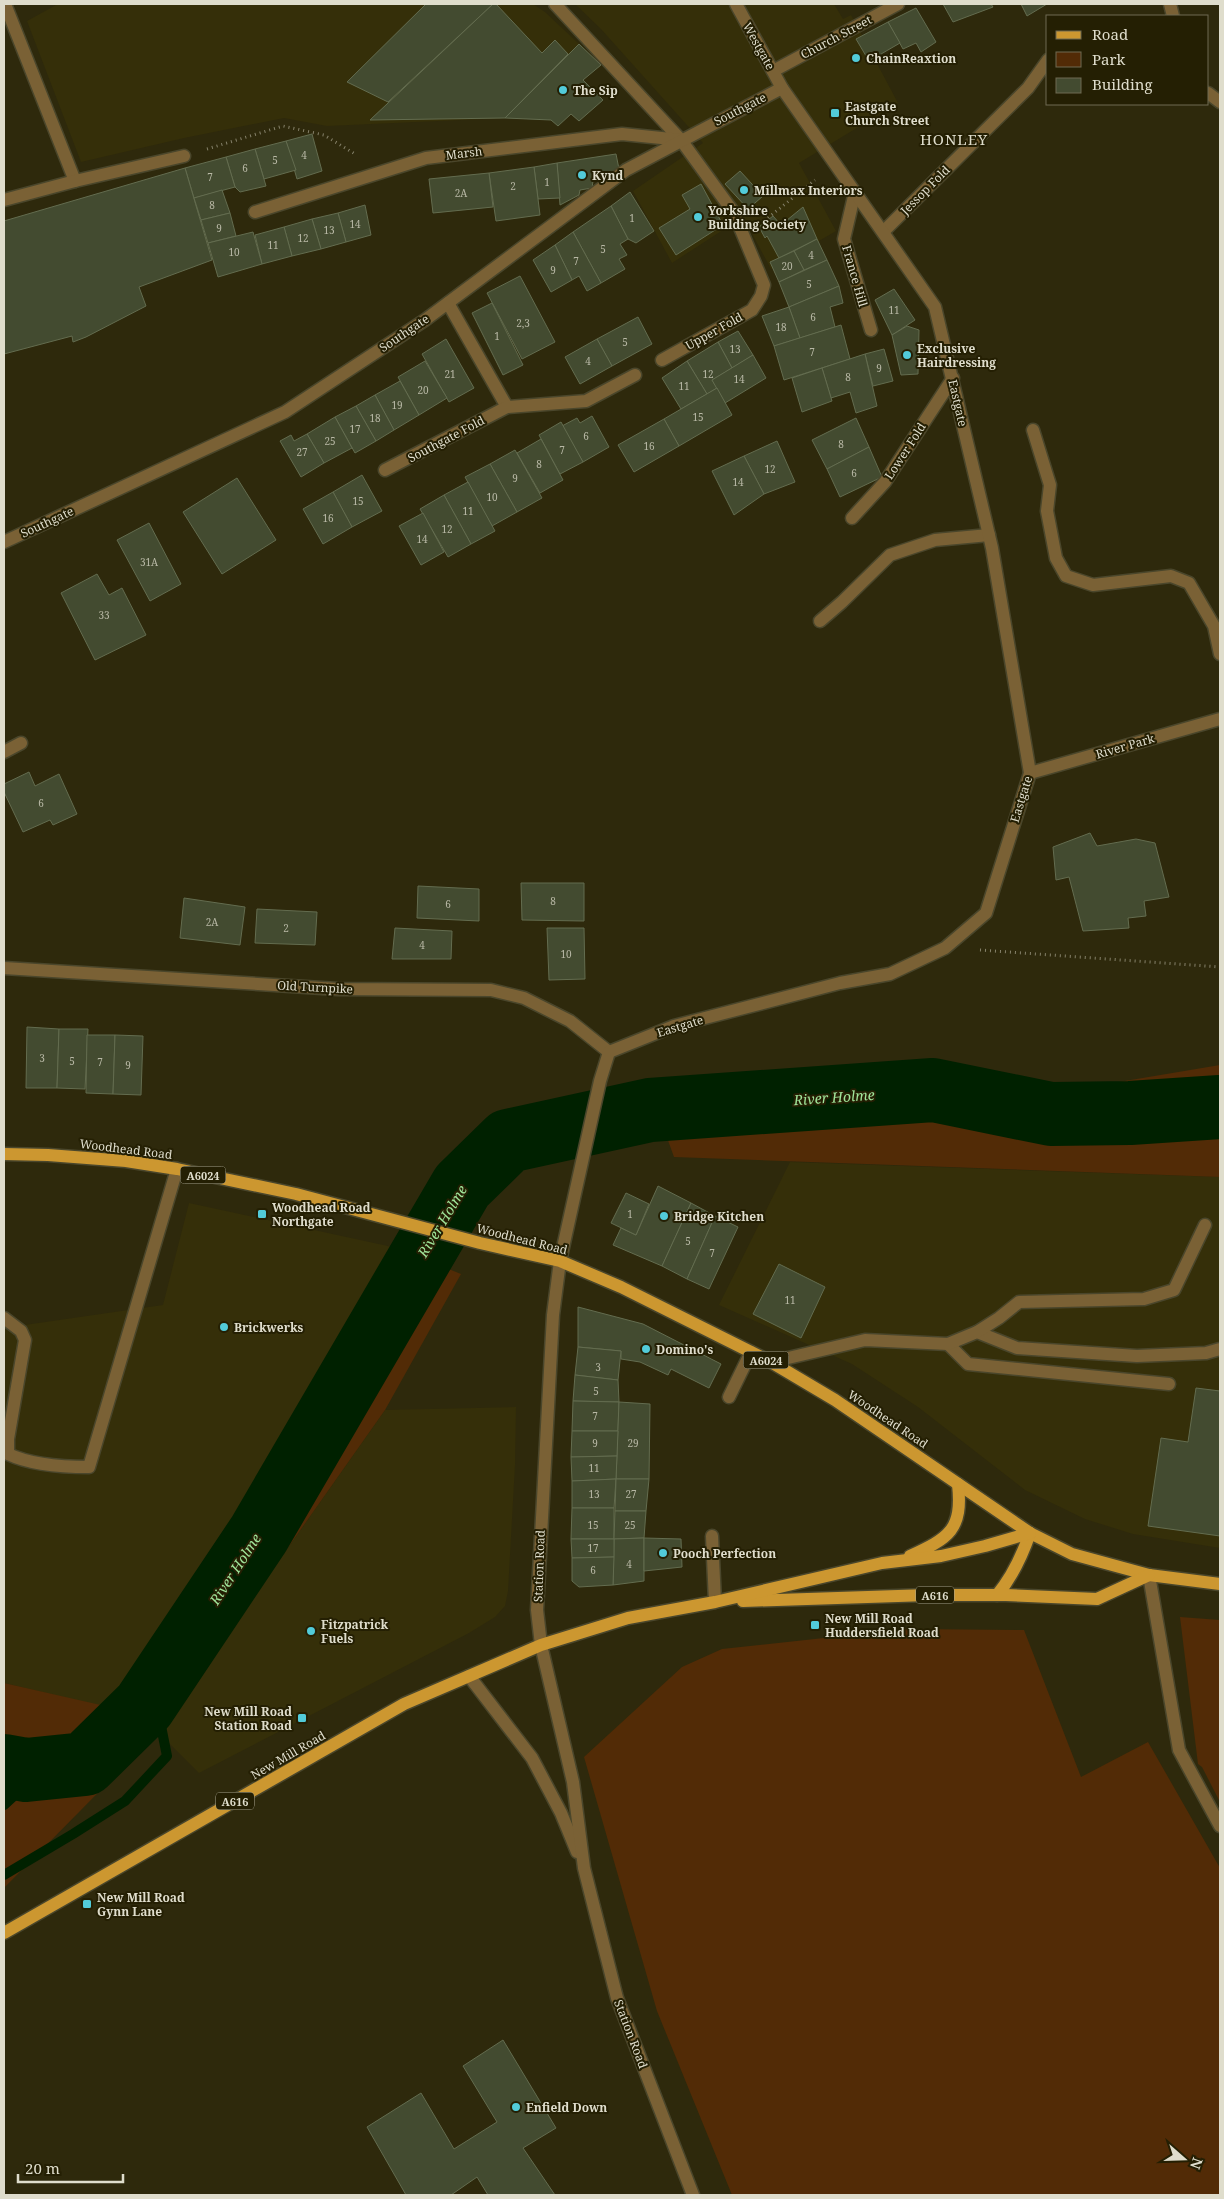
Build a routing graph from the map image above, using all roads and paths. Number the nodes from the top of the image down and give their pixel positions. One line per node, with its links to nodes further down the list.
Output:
1 (5, 4): 14 (street)
2 (555, 4): 10 (street, Upper Fold)
3 (736, 4): 6 (street, Westgate)
4 (898, 4): 6 (street, Church Street)
5 (1046, 63): 18 (street, Jessop Fold)
6 (773, 71): 7 (street, Westgate)
7 (782, 88): 10 (street, Southgate); 12 (street, Eastgate)
8 (1209, 94): 9 (street)
9 (1220, 102)
10 (681, 140): 13 (street, Marsh); 19 (street, Upper Fold); 20 (street, Southgate)
11 (184, 156): 13 (path); 14 (street)
12 (835, 164): 15 (street, Eastgate); 19 (path)
13 (383, 172): 17 (street, Marsh)
14 (75, 181): 16 (street)
15 (855, 192): 18 (street, Eastgate); 21 (street, France Hill)
16 (4, 200)
17 (255, 212)
18 (883, 232): 24 (street, Eastgate)
19 (744, 237): 22 (street, Upper Fold)
20 (448, 303): 25 (street); 30 (street, Southgate)
21 (871, 330)
22 (662, 360)
23 (635, 375): 25 (street, Southgate Fold)
24 (953, 378): 28 (street, Lower Fold); 29 (street, Eastgate)
25 (507, 407): 27 (street, Southgate Fold)
26 (1033, 430): 32 (street)
27 (386, 470)
28 (852, 518)
29 (989, 535): 31 (street); 36 (street, Eastgate)
30 (4, 542)
31 (820, 620)
32 (1220, 654)
33 (1220, 719): 36 (street, River Park)
34 (21, 743): 35 (street)
35 (4, 752)
36 (1030, 773): 37 (street, Eastgate)
37 (945, 948): 38 (path); 40 (street, Eastgate)
38 (1220, 967)
39 (4, 968): 40 (street, Old Turnpike)
40 (609, 1052): 44 (street)
41 (4, 1154): 42 (main road, Woodhead Road / A6024)
42 (177, 1170): 44 (main road, Woodhead Road / A6024); 45 (street)
43 (1205, 1225): 46 (street)
44 (560, 1261): 49 (main road, Woodhead Road / A6024); 61 (street, Station Road)
45 (4, 1318)
46 (977, 1332): 47 (street); 48 (street)
47 (948, 1344): 50 (street); 51 (street)
48 (1220, 1349)
49 (751, 1352): 50 (main road, Woodhead Road / A6024); 52 (street)
50 (771, 1362): 53 (main road, Woodhead Road / A6024)
51 (1169, 1384)
52 (729, 1396)
53 (958, 1484): 54 (main road, Woodhead Road / A6024); 56 (main road, A616)
54 (1030, 1533): 56 (main road, A616); 57 (main road, Woodhead Road); 59 (main road)
55 (712, 1536): 60 (street)
56 (900, 1560): 60 (main road, A616)
57 (1149, 1575): 58 (main road, Woodhead Road); 59 (main road, A616); 63 (street)
58 (1220, 1584)
59 (997, 1595): 60 (main road, A616)
60 (716, 1602): 61 (main road, A616)
61 (541, 1645): 62 (main road, New Mill Road / A616); 64 (street, Station Road)
62 (469, 1676): 64 (street, Station Road); 65 (main road, New Mill Road / A616)
63 (1220, 1826)
64 (584, 1868): 66 (street, Station Road)
65 (4, 1933)
66 (693, 2195)

